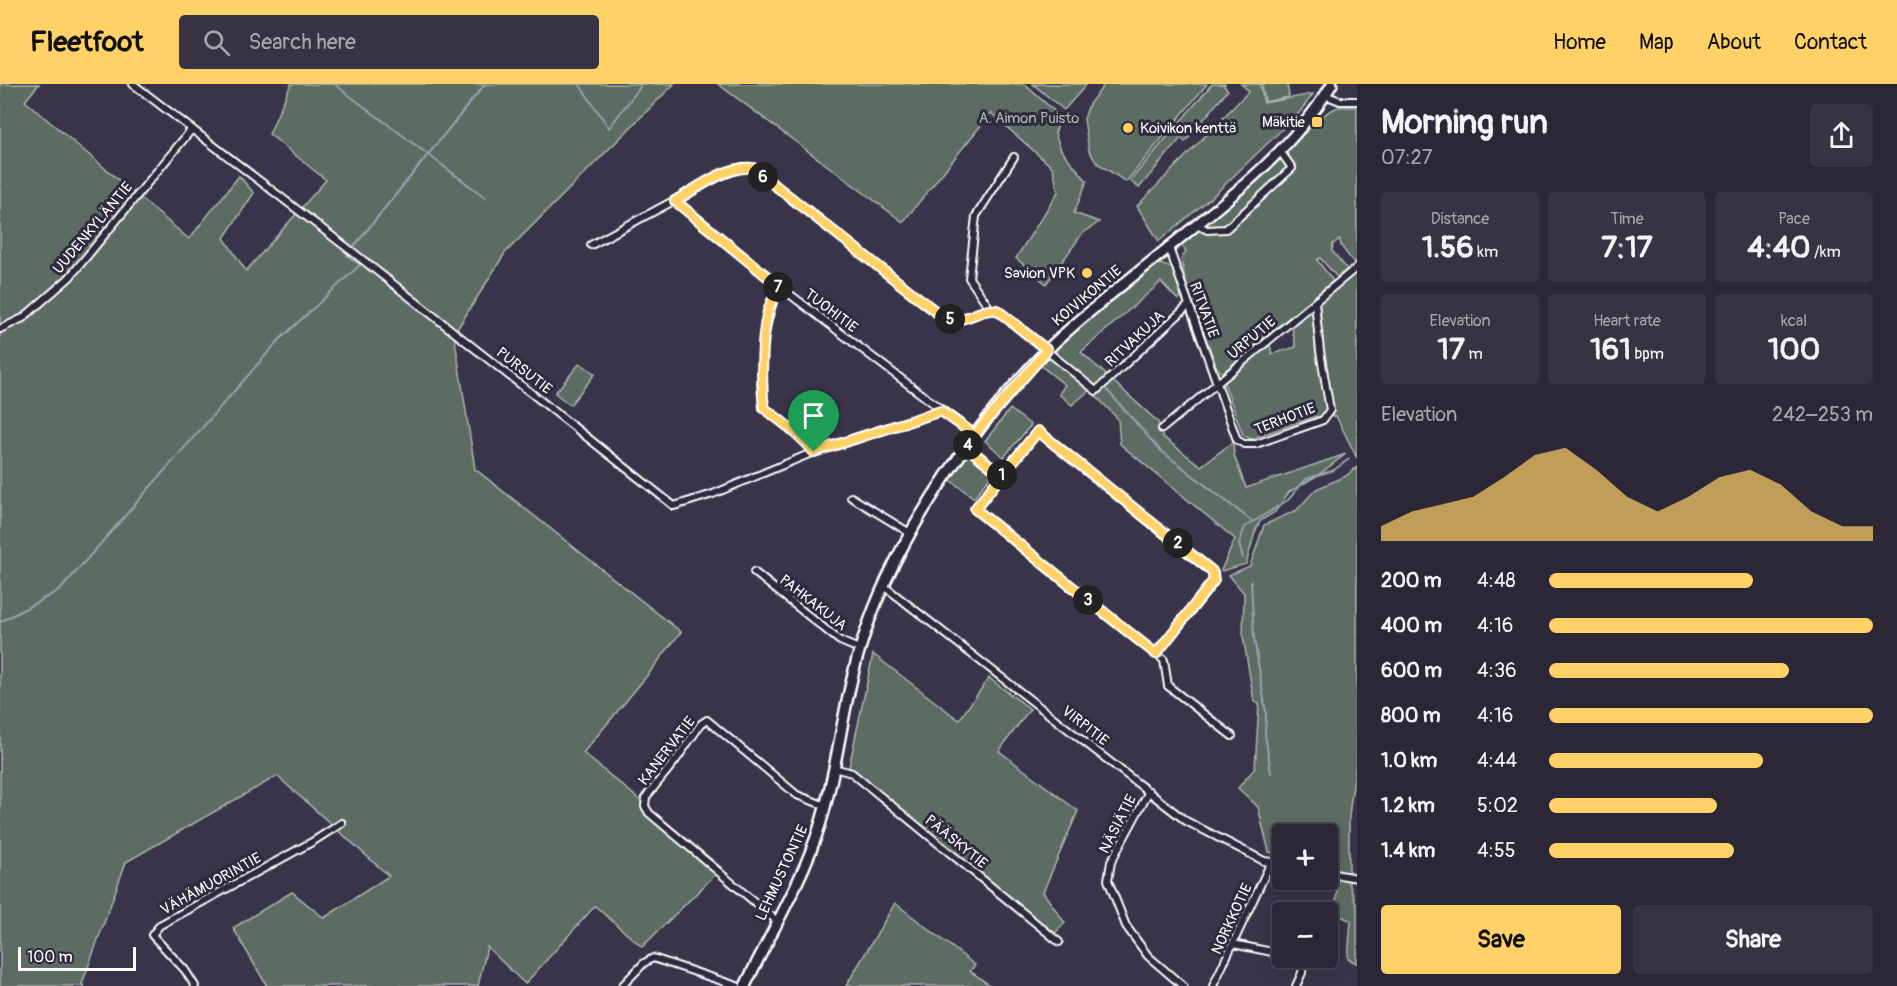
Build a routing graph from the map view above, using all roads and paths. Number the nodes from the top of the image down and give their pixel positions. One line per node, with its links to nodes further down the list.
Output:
1 (133, 84): 5 (street, PURSUTIE)
2 (1332, 84): 3 (main road, KOIVIKONTIE)
3 (1325, 95): 4 (street); 6 (main road, KOIVIKONTIE)
4 (1357, 101)
5 (192, 129): 17 (street, UUDENKYLÄNTIE); 25 (street, PURSUTIE)
6 (1280, 151): 9 (main road, KOIVIKONTIE); 9 (street)
7 (1014, 157): 16 (street)
8 (675, 201): 10 (street); 13 (street, TUOHITIE); 16 (street)
9 (1198, 225): 11 (main road, KOIVIKONTIE)
10 (591, 245)
11 (1169, 248): 15 (street, RITVATIE); 18 (main road, KOIVIKONTIE)
12 (1357, 267): 14 (street, URPUTIE)
13 (779, 286): 20 (street, TUOHITIE); 25 (street)
14 (1315, 302): 19 (street, URPUTIE); 23 (street, TERHOTIE)
15 (1189, 305): 18 (street, RITVAKUJA); 19 (street, RITVATIE)
16 (990, 310): 18 (street)
17 (0, 329)
18 (1047, 350): 22 (main road, KOIVIKONTIE)
19 (1218, 382): 21 (street, URPUTIE); 23 (street, RITVATIE)
20 (941, 411): 22 (street, TUOHITIE); 25 (street, PURSUTIE)
21 (1162, 429)
22 (975, 435): 24 (main road, KOIVIKONTIE)
23 (1244, 444)
24 (967, 447): 26 (street); 28 (main road, KOIVIKONTIE)
25 (814, 452)
26 (1002, 475): 32 (street); 32 (street)
27 (851, 497): 28 (street)
28 (910, 533): 30 (main road, KOIVIKONTIE)
29 (754, 572): 31 (street, PAHKAKUJA)
30 (884, 586): 31 (main road, KOIVIKONTIE); 35 (street, VIRPITIE)
31 (860, 649): 34 (main road, KOIVIKONTIE)
32 (1156, 654): 33 (street)
33 (1232, 736)
34 (834, 768): 36 (main road, LEHMUSTONTIE); 42 (street, PÄÄSKYTIE)
35 (1149, 791): 38 (street, VIRPITIE); 50 (street, NÄSIÄTIE)
36 (826, 806): 41 (main road, LEHMUSTONTIE); 41 (street, KANERVATIE)
37 (342, 823): 46 (street, VÄHÄMUORINTIE)
38 (1271, 862): 43 (street, NORKKOTIE)
39 (1338, 875): 40 (street)
40 (1357, 878)
41 (777, 921): 49 (main road, LEHMUSTONTIE)
42 (1059, 942)
43 (1233, 944): 44 (street); 51 (street, NORKKOTIE)
44 (1272, 952)
45 (1302, 968): 52 (street)
46 (195, 986)
47 (622, 986): 48 (street)
48 (738, 986)
49 (745, 986)
50 (1183, 986)
51 (1213, 986)
52 (1296, 986)

